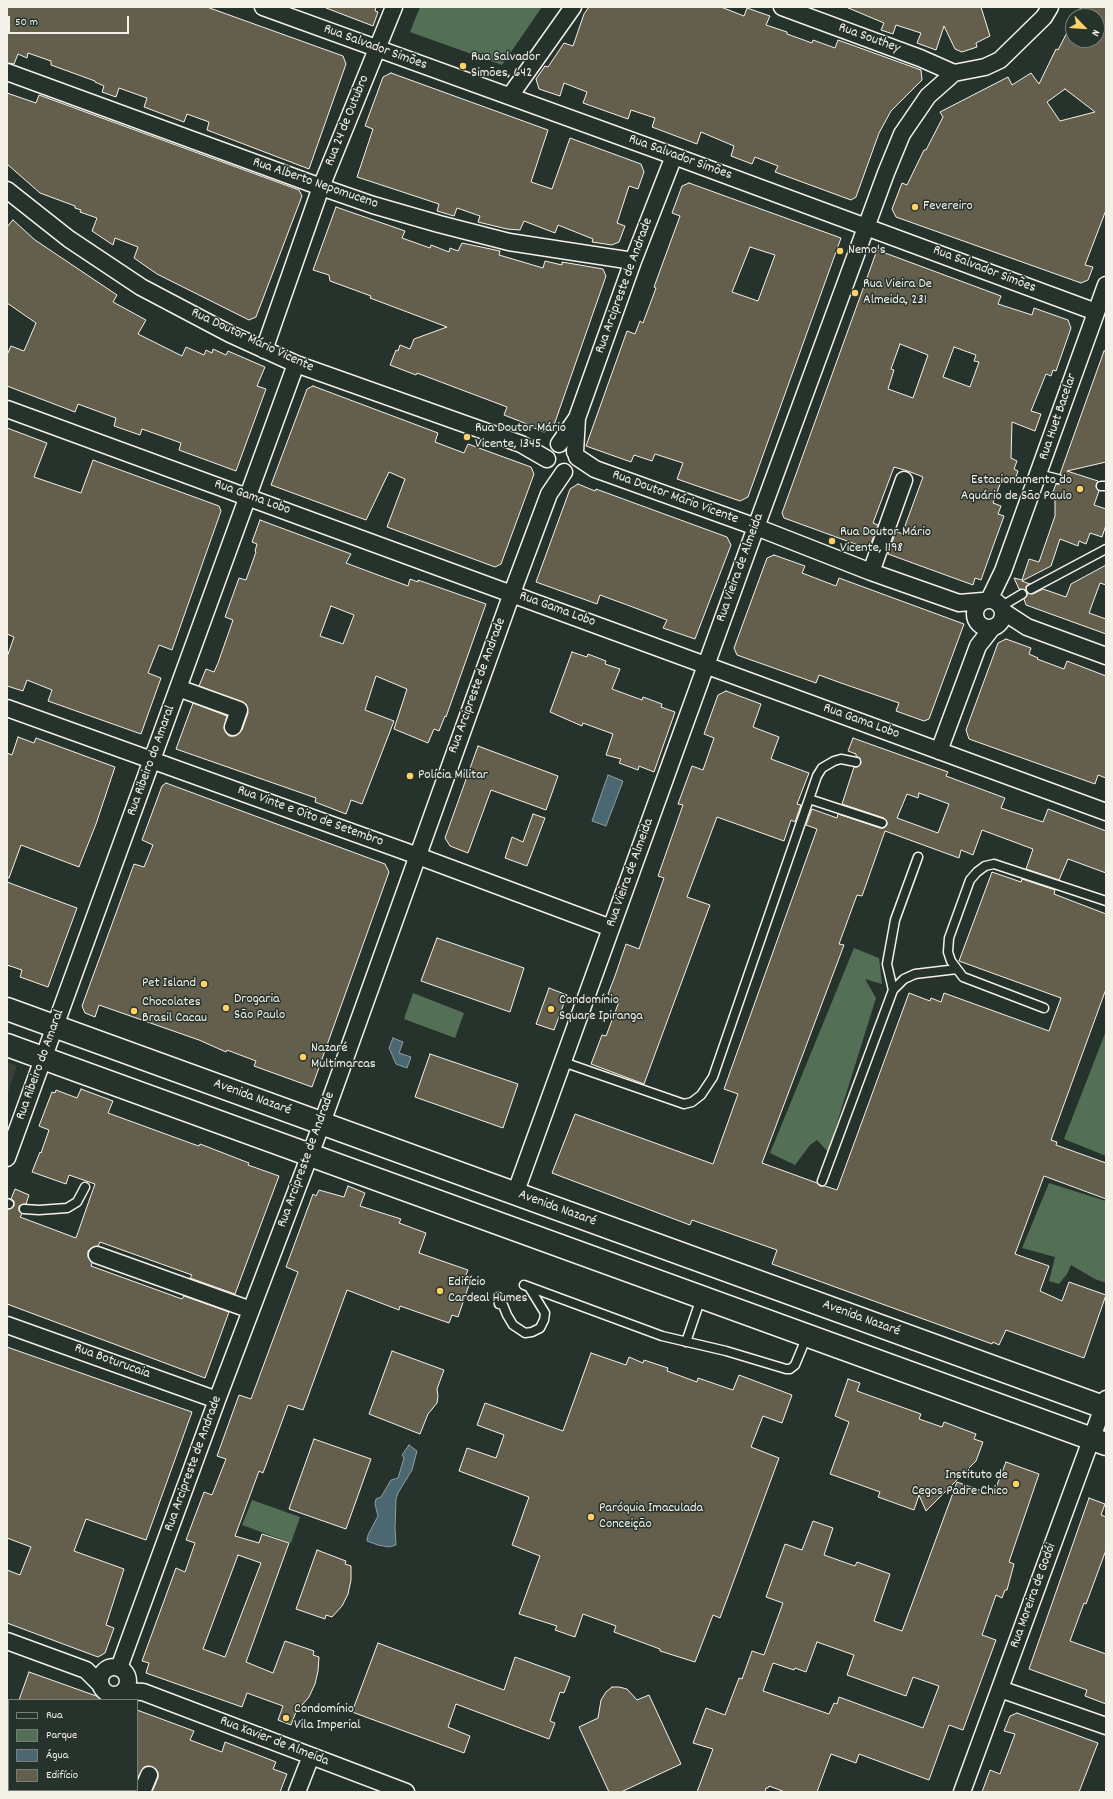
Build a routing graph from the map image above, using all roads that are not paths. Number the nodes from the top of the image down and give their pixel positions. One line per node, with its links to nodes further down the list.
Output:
1 (263, 7): 6 (street, Rua Salvador Simões)
2 (394, 7): 6 (street, Rua 24 de Outubro)
3 (573, 7): 9 (street)
4 (782, 7): 8 (street, Rua Southey)
5 (1050, 7): 8 (street)
6 (378, 49): 9 (street, Rua Salvador Simões); 11 (street, Rua 24 de Outubro)
7 (7, 72): 11 (street, Rua Alberto Nepomuceno)
8 (954, 73): 13 (street, Rua Vieira de Almeida)
9 (510, 96): 10 (street, Rua Salvador Simões)
10 (674, 156): 13 (street, Rua Salvador Simões); 14 (street, Rua Arcipreste de Andrade)
11 (321, 187): 14 (street, Rua Alberto Nepomuceno); 17 (street, Rua 24 de Outubro)
12 (7, 190): 17 (street, Rua Doutor Mário Vicente)
13 (866, 227): 16 (street, Rua Salvador Simões); 28 (street, Rua Vieira de Almeida)
14 (634, 261): 20 (street, Rua Arcipreste de Andrade)
15 (1106, 285): 16 (street, Rua Huet Bacelar)
16 (1096, 312): 23 (street, Rua Huet Bacelar)
17 (264, 350): 18 (street, Rua Doutor Mário Vicente)
18 (296, 364): 21 (street, Rua Doutor Mário Vicente); 27 (street, Rua Ribeiro do Amaral)
19 (7, 409): 27 (street, Rua Gama Lobo)
20 (577, 418): 21 (street, Rua Arcipreste de Andrade); 22 (street, Rua Arcipreste de Andrade)
21 (552, 453): 22 (street); 22 (street); 26 (street, Rua Arcipreste de Andrade)
22 (572, 463): 26 (street, Rua Arcipreste de Andrade); 28 (street, Rua Doutor Mário Vicente)
23 (1038, 474): 24 (lane); 34 (street, Rua Huet Bacelar)
24 (1058, 479)
25 (904, 480): 30 (street)
26 (549, 494): 32 (street, Rua Arcipreste de Andrade)
27 (247, 496): 32 (street, Rua Gama Lobo); 37 (street, Rua Ribeiro do Amaral)
28 (756, 527): 30 (street, Rua Doutor Mário Vicente); 36 (street, Rua Vieira de Almeida)
29 (1106, 549): 31 (lane)
30 (871, 572): 34 (street, Rua Doutor Mário Vicente)
31 (1031, 589)
32 (512, 593): 36 (street, Rua Gama Lobo); 46 (street, Rua Arcipreste de Andrade)
33 (1022, 594): 34 (lane)
34 (991, 613): 35 (street, Rua Doutor Mário Vicente); 40 (street, Rua Huet Bacelar)
35 (1106, 656)
36 (706, 666): 40 (street, Rua Gama Lobo); 49 (street, Rua Vieira de Almeida)
37 (178, 688): 39 (street); 41 (street, Rua Ribeiro do Amaral)
38 (7, 708): 41 (street, Rua Vinte e Oito de Setembro)
39 (233, 727)
40 (939, 751): 44 (street, Rua Gama Lobo)
41 (152, 760): 46 (street, Rua Vinte e Oito de Setembro); 54 (street, Rua Ribeiro do Amaral)
42 (856, 762): 43 (lane)
43 (809, 799): 45 (lane); 57 (lane)
44 (1106, 812)
45 (882, 822)
46 (418, 856): 49 (street, Rua Vinte e Oito de Setembro); 58 (street, Rua Arcipreste de Andrade)
47 (918, 857): 51 (lane)
48 (1106, 901): 50 (lane)
49 (611, 928): 57 (street, Rua Vieira de Almeida)
50 (957, 969): 51 (lane); 52 (lane)
51 (892, 990): 61 (lane)
52 (1044, 1008)
53 (7, 1009): 54 (main road, Avenida Nazaré)
54 (55, 1026): 56 (street, Rua Ribeiro do Amaral); 58 (main road, Avenida Nazaré)
55 (7, 1045): 56 (main road)
56 (43, 1058): 59 (main road); 60 (street, Rua Ribeiro do Amaral)
57 (563, 1062): 63 (street, Rua Vieira de Almeida)
58 (322, 1123): 59 (street, Rua Arcipreste de Andrade); 63 (main road, Avenida Nazaré)
59 (310, 1155): 67 (main road); 68 (street, Rua Arcipreste de Andrade)
60 (7, 1158)
61 (822, 1181)
62 (85, 1187): 64 (lane)
63 (515, 1194): 73 (main road, Avenida Nazaré)
64 (24, 1209)
65 (97, 1255): 68 (street)
66 (498, 1297): 71 (lane)
67 (701, 1297): 70 (main road); 71 (lane)
68 (251, 1310): 72 (street, Rua Arcipreste de Andrade)
69 (7, 1325): 72 (street, Rua Boturucaia)
70 (807, 1335): 71 (lane); 74 (main road)
71 (686, 1342)
72 (217, 1400): 77 (street, Rua Arcipreste de Andrade)
73 (1105, 1405): 74 (street, Rua Moreira de Godói)
74 (1099, 1441): 78 (street, Rua Moreira de Godói)
75 (7, 1641): 76 (street)
76 (86, 1670): 77 (street); 79 (street)
77 (120, 1676): 79 (street); 79 (street, Rua Arcipreste de Andrade); 81 (street, Rua Xavier de Almeida)
78 (1000, 1689): 80 (street); 86 (street, Rua Moreira de Godói)
79 (106, 1693)
80 (1106, 1726)
81 (311, 1756): 84 (street); 85 (street, Rua Xavier de Almeida)
82 (149, 1775): 83 (street)
83 (142, 1792)
84 (297, 1792)
85 (406, 1792)
86 (962, 1792)

